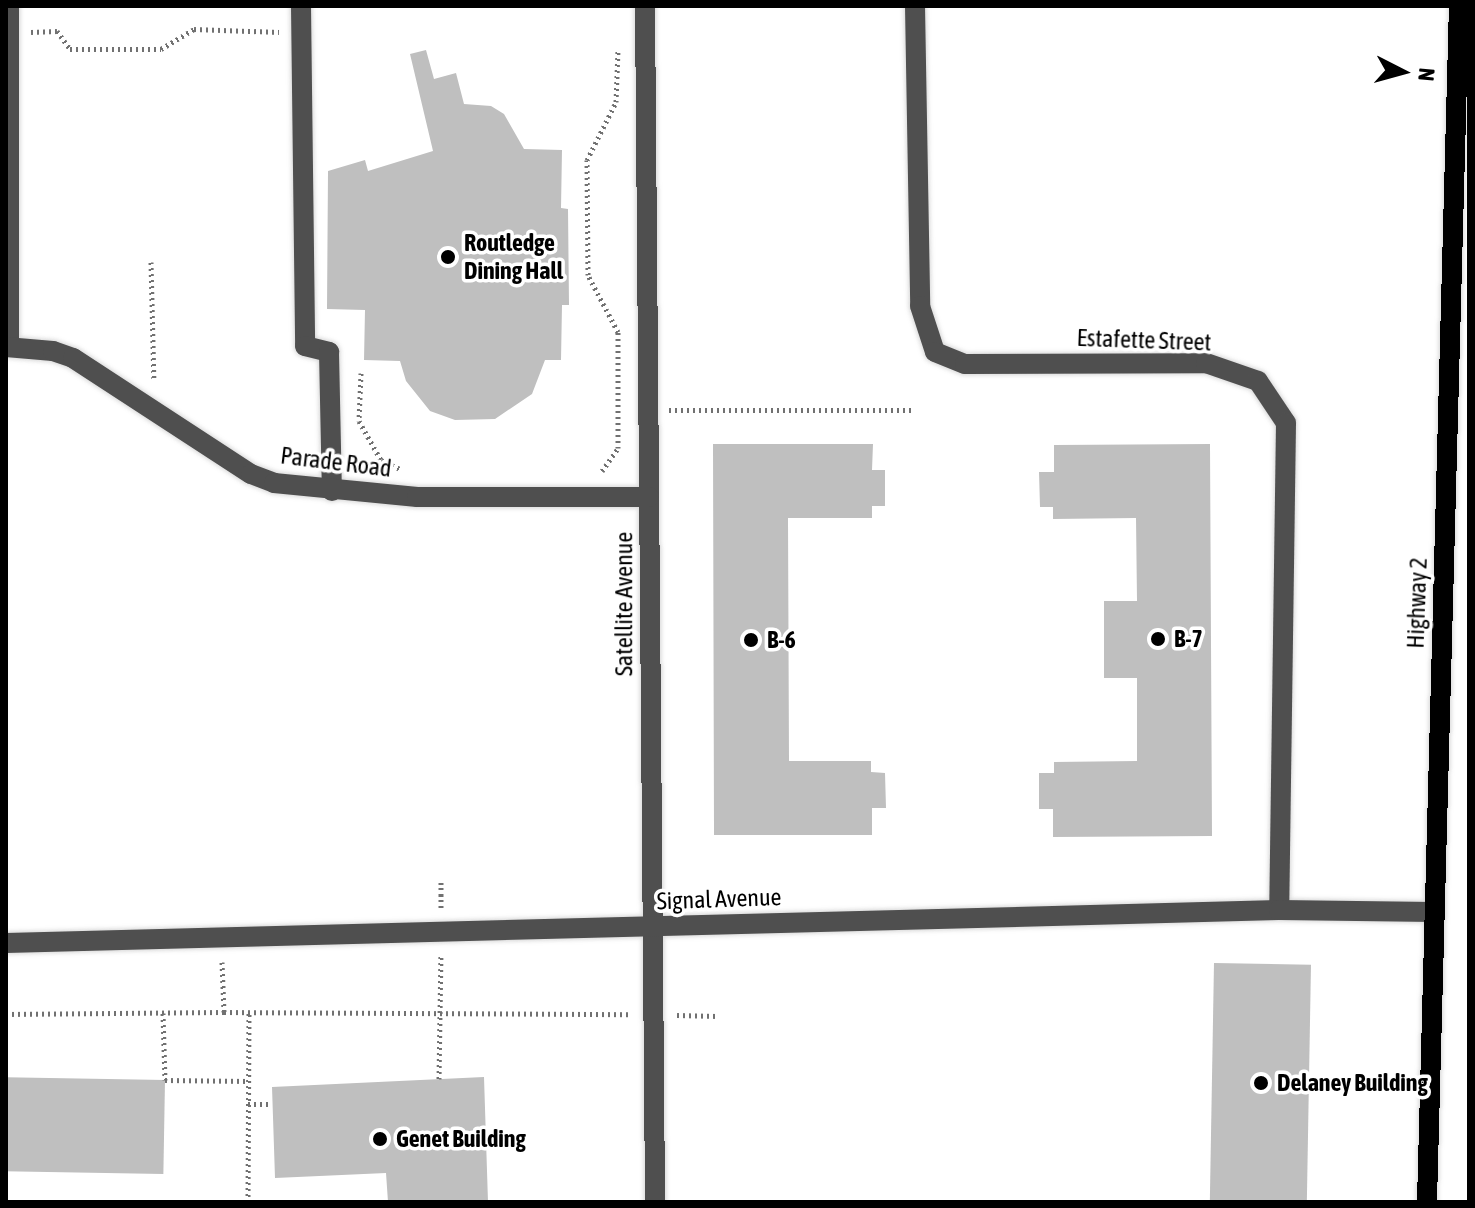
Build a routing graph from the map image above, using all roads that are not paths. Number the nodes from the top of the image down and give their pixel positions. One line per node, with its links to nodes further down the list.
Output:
1 (9, 6): 6 (street)
2 (301, 6): 7 (street)
3 (645, 6): 8 (street, Satellite Avenue)
4 (915, 6): 9 (street, Estafette Street)
5 (1459, 6): 10 (main road, Highway 2)
6 (8, 347): 7 (street, Parade Road)
7 (332, 491): 8 (street, Parade Road)
8 (649, 497): 11 (street, Satellite Avenue)
9 (1279, 910): 10 (street, Signal Avenue); 11 (street, Signal Avenue)
10 (1434, 912): 14 (main road, Highway 2)
11 (653, 927): 12 (street, Signal Avenue); 13 (street, Satellite Avenue)
12 (6, 943)
13 (655, 1202)
14 (1427, 1202)

